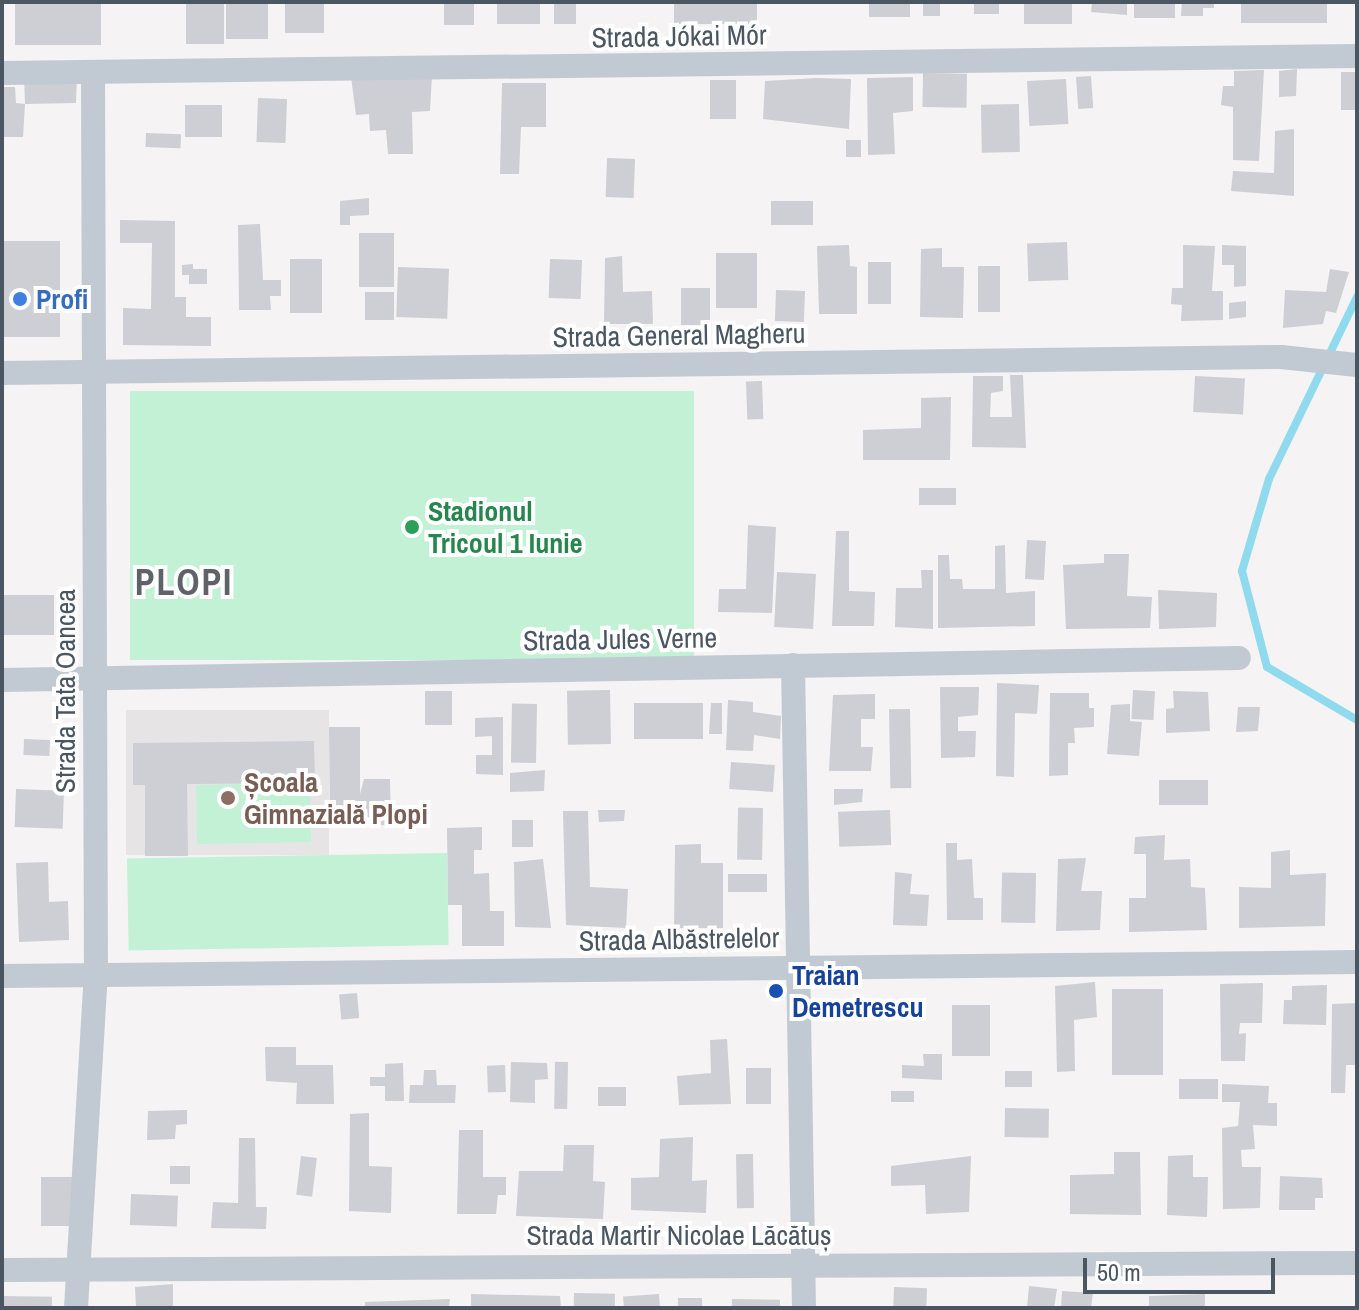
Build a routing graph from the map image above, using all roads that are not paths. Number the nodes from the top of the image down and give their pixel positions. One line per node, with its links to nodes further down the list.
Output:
1 (1357, 56): 3 (street, Strada Jókai Mór)
2 (2, 73): 3 (street, Strada Jókai Mór)
3 (93, 74): 6 (street, Strada Tata Oancea)
4 (1357, 365): 6 (street, Strada General Magheru)
5 (2, 373): 6 (street, Strada General Magheru)
6 (94, 373): 10 (street, Strada Tata Oancea)
7 (1239, 658): 8 (street, Strada Jules Verne)
8 (793, 665): 10 (street, Strada Jules Verne); 12 (street)
9 (2, 680): 10 (street, Strada Jules Verne)
10 (95, 681): 14 (street, Strada Tata Oancea)
11 (1357, 962): 12 (street, Strada Albăstrelelor)
12 (799, 968): 14 (street, Strada Albăstrelelor); 15 (street)
13 (2, 976): 14 (street, Strada Albăstrelelor)
14 (96, 976): 18 (street, Strada Tata Oancea)
15 (804, 1263): 16 (street, Strada Martir Nicolae Lăcătuș); 18 (street, Strada Martir Nicolae Lăcătuș); 20 (street)
16 (1357, 1263)
17 (2, 1270): 18 (street, Strada Martir Nicolae Lăcătuș)
18 (78, 1270): 19 (street, Strada Tata Oancea)
19 (76, 1308)
20 (804, 1308)

